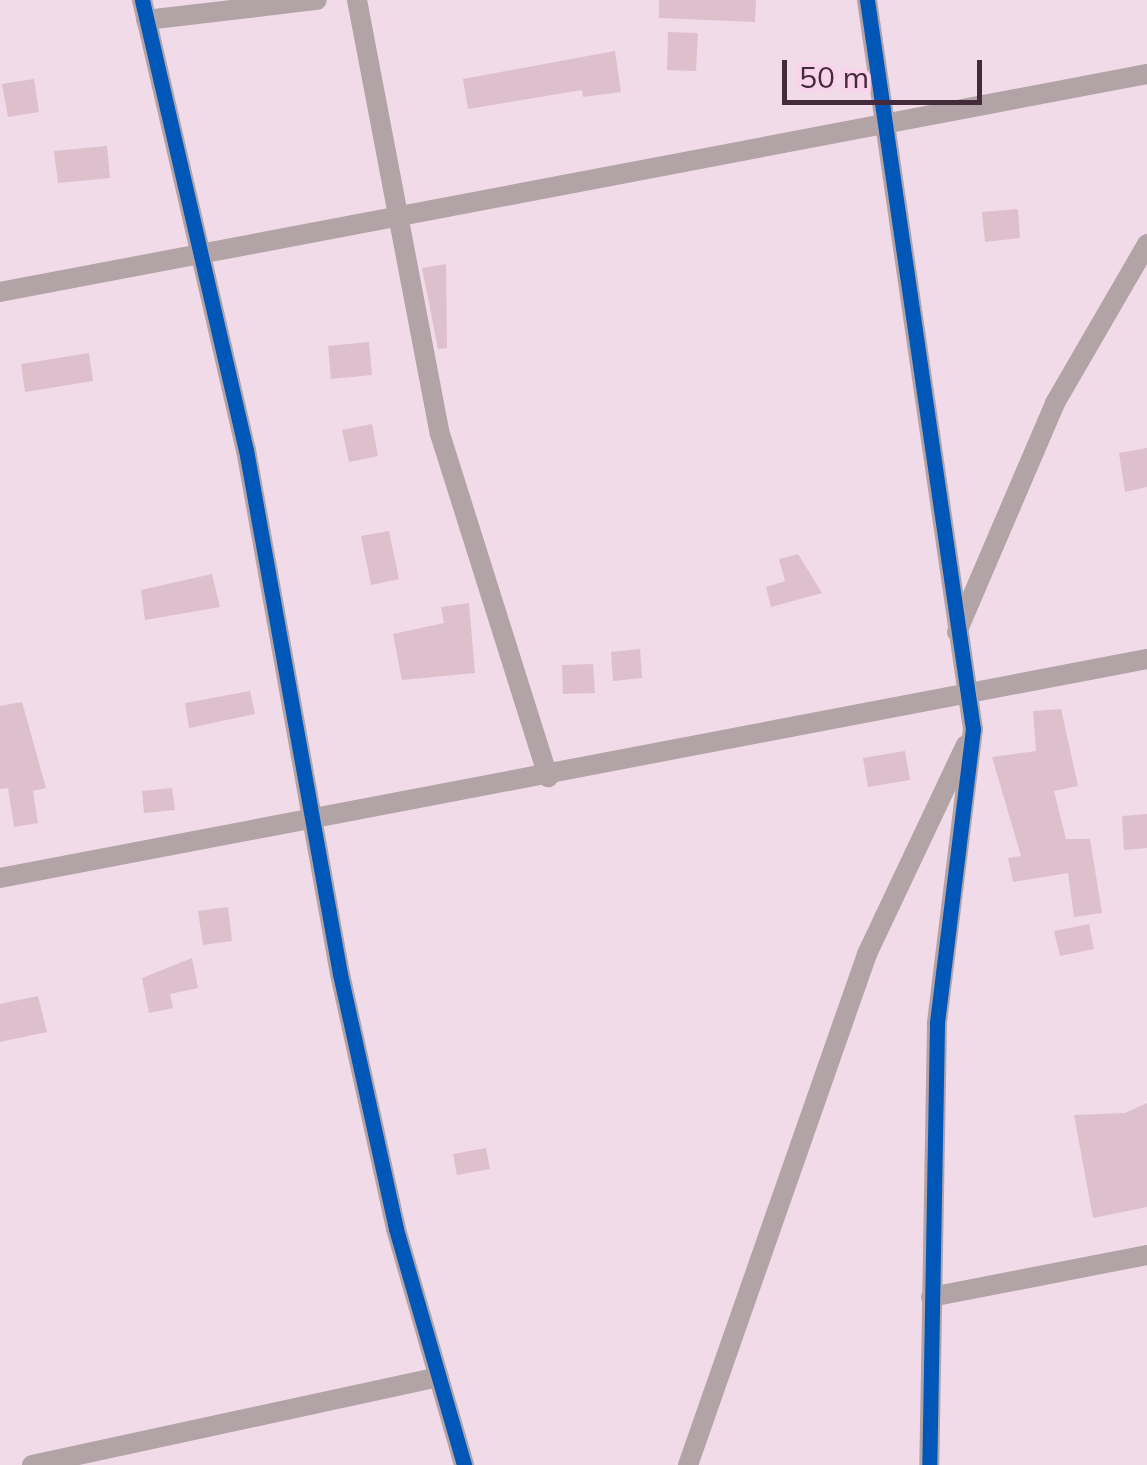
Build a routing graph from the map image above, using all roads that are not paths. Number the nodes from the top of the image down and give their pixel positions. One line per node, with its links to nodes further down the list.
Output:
1 (317, 0): 4 (street)
2 (358, 0): 7 (street)
3 (867, 0): 6 (street)
4 (144, 10): 9 (street)
5 (1147, 74): 6 (street)
6 (884, 122): 7 (street); 11 (street)
7 (398, 216): 9 (street); 15 (street)
8 (1147, 244): 11 (street)
9 (204, 254): 10 (street); 16 (street)
10 (0, 292)
11 (956, 634): 13 (street)
12 (1147, 659): 13 (street)
13 (966, 692): 14 (street); 15 (street)
14 (973, 729): 19 (street); 23 (street)
15 (548, 777): 16 (street)
16 (312, 819): 17 (street); 20 (street)
17 (0, 878)
18 (1147, 1255): 19 (street)
19 (932, 1297): 24 (street)
20 (439, 1376): 21 (street); 22 (street)
21 (32, 1465)
22 (464, 1465)
23 (688, 1465)
24 (929, 1465)

